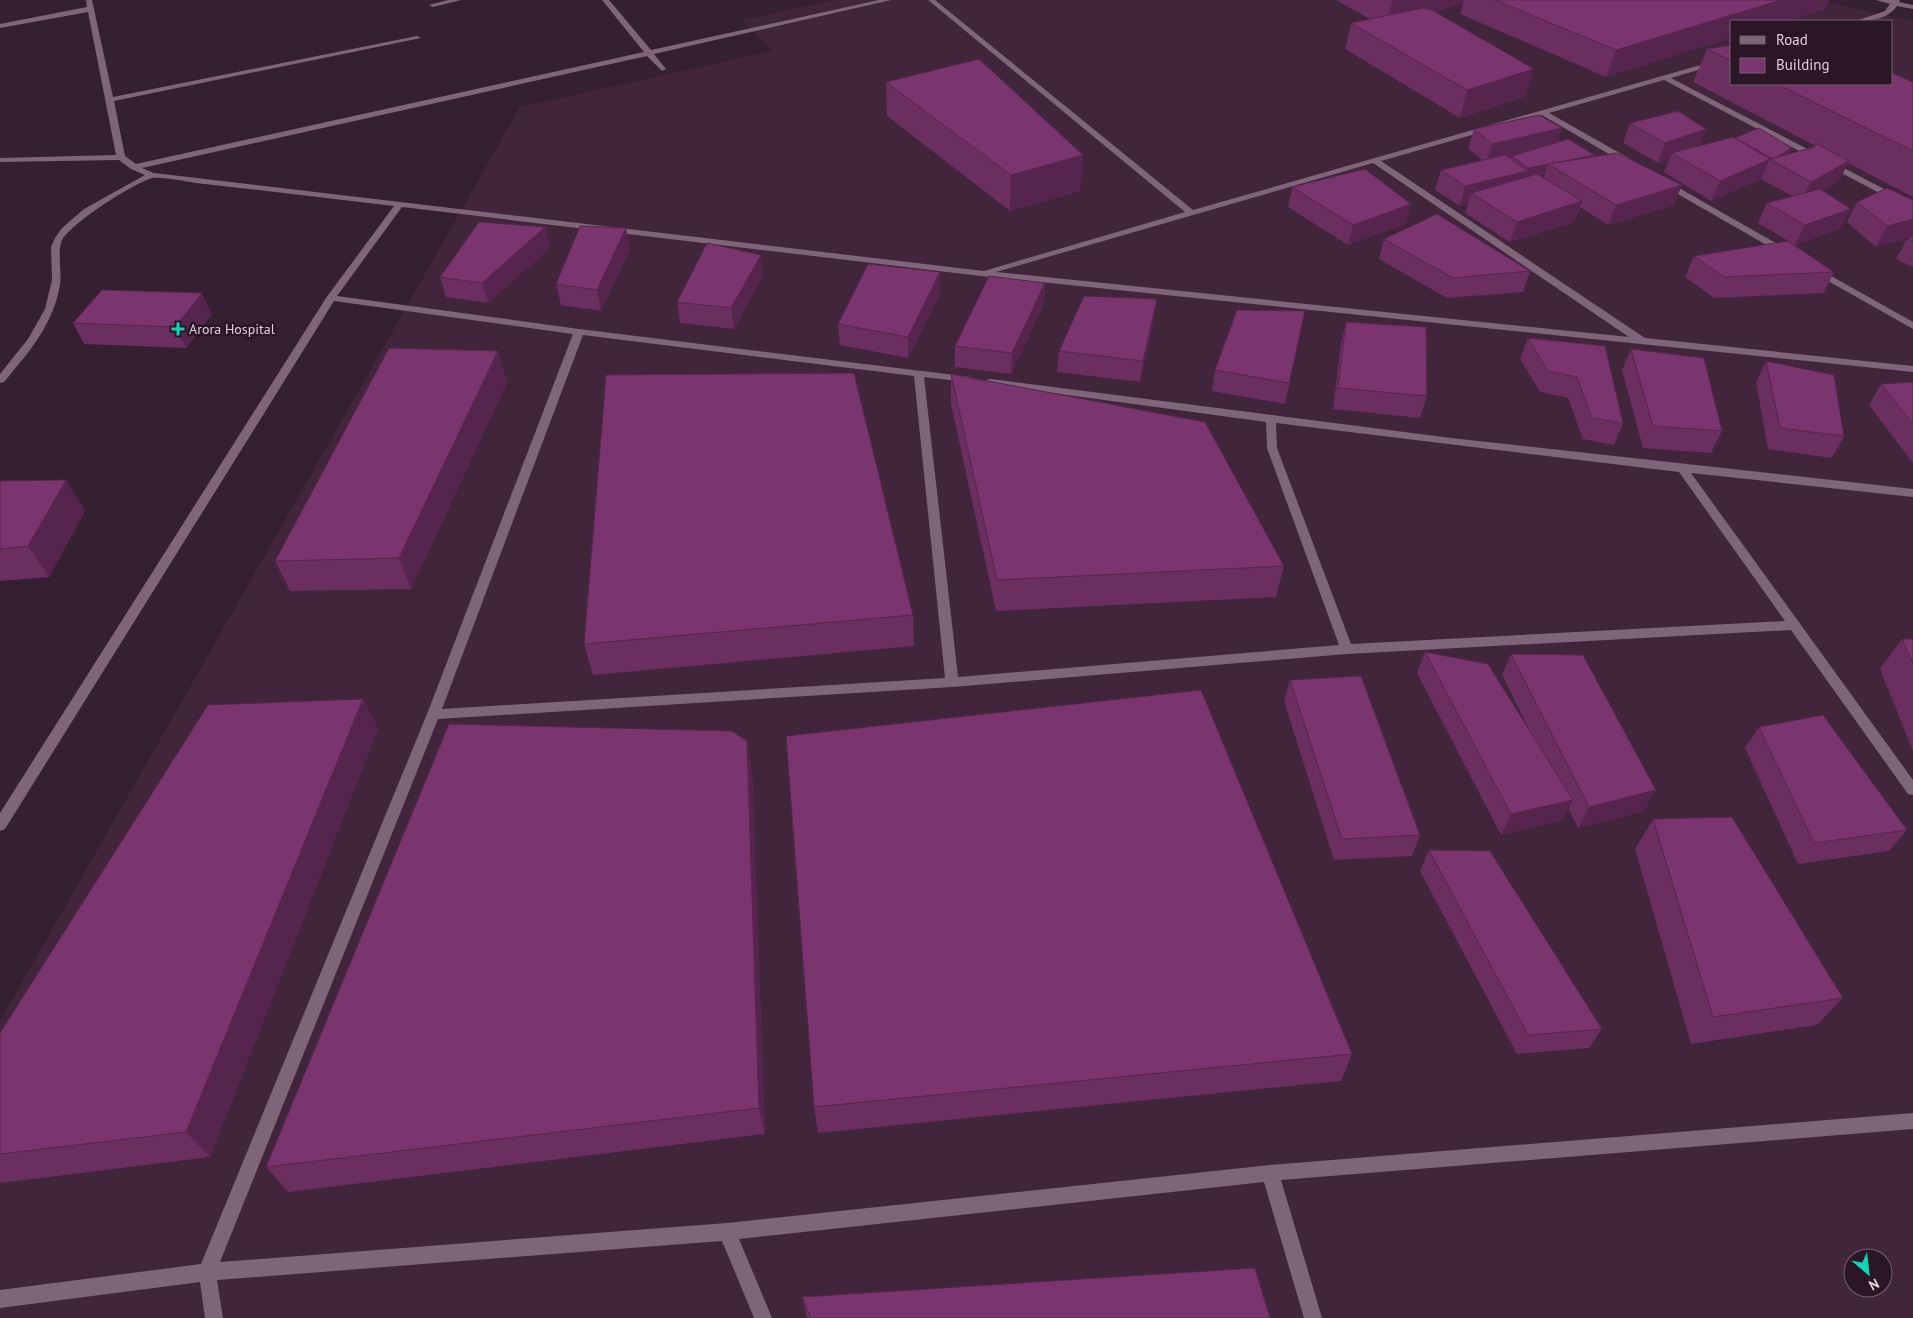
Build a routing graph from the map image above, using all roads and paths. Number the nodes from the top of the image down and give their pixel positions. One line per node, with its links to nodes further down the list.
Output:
1 (458, 0): 8 (street)
2 (605, 0): 13 (street)
3 (888, 0): 13 (street)
4 (931, 0): 28 (street)
5 (1879, 0): 6 (street)
6 (1896, 2): 9 (street); 10 (street)
7 (90, 4): 11 (street); 17 (street)
8 (433, 5)
9 (1913, 7)
10 (1863, 20)
11 (0, 26)
12 (418, 38): 17 (street)
13 (648, 53): 15 (street); 22 (street)
14 (1730, 59): 16 (street)
15 (662, 69)
16 (1664, 77): 18 (street); 27 (street)
17 (109, 100): 19 (street)
18 (1542, 112): 21 (street); 23 (street)
19 (121, 157): 20 (street); 22 (street)
20 (0, 160)
21 (1374, 160): 28 (street); 35 (street)
22 (134, 167): 24 (street)
23 (1637, 167)
24 (152, 175): 26 (street); 38 (street)
25 (1654, 177): 29 (street)
26 (400, 204): 31 (street); 32 (street)
27 (1913, 206)
28 (1192, 213): 31 (street)
29 (1792, 256)
30 (1810, 266): 33 (street)
31 (981, 273): 35 (street)
32 (331, 298): 34 (street); 47 (street)
33 (1913, 326)
34 (579, 332): 37 (street); 45 (street)
35 (1643, 341): 36 (street)
36 (1913, 369)
37 (919, 373): 39 (street); 44 (street)
38 (0, 380)
39 (1271, 420): 40 (street); 43 (street)
40 (1683, 470): 41 (street); 42 (street)
41 (1913, 493)
42 (1796, 625): 43 (street); 46 (street)
43 (1347, 649): 44 (street)
44 (952, 682): 45 (street)
45 (433, 714): 51 (street)
46 (1913, 790)
47 (0, 824)
48 (1913, 1120): 49 (street)
49 (1270, 1172): 50 (street); 55 (street)
50 (727, 1232): 51 (street); 54 (street)
51 (207, 1272): 52 (street); 53 (street)
52 (0, 1299)
53 (214, 1318)
54 (763, 1318)
55 (1313, 1318)

